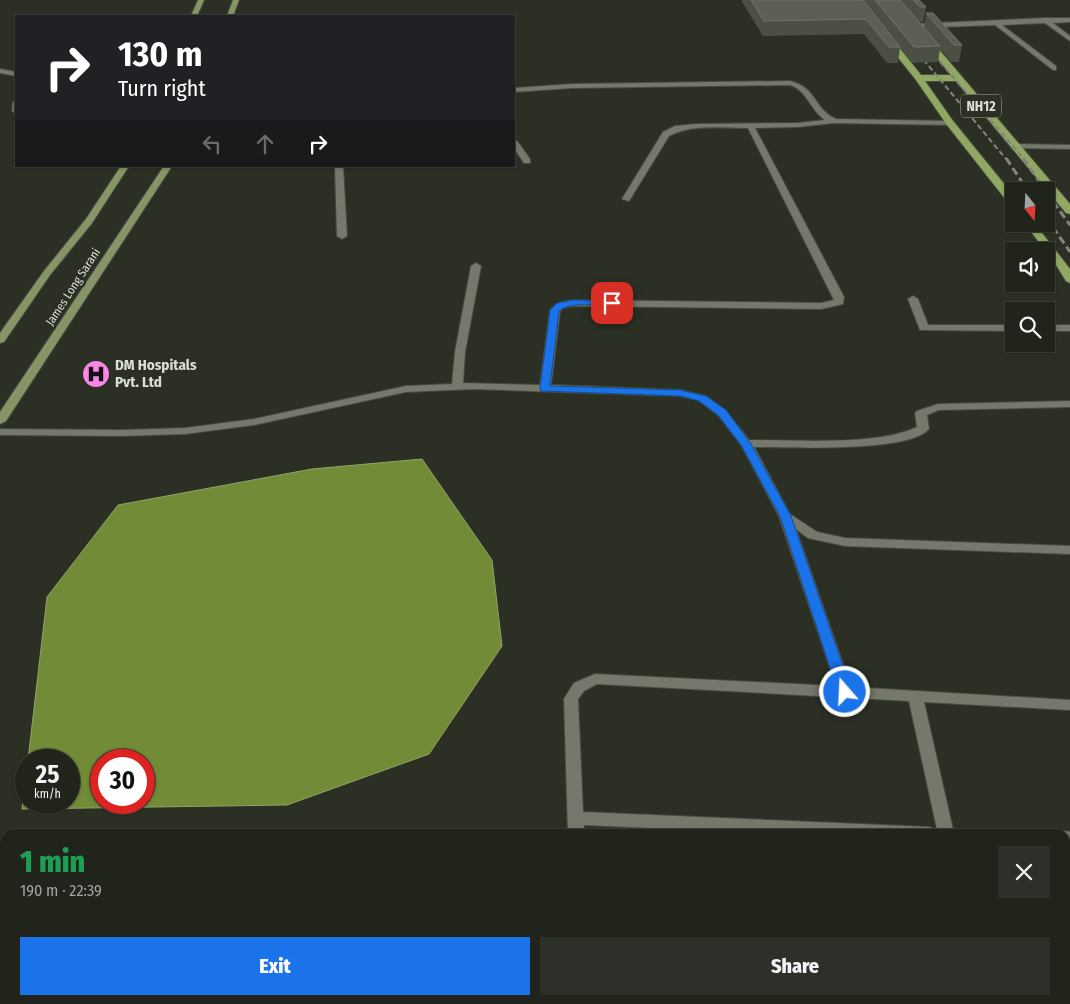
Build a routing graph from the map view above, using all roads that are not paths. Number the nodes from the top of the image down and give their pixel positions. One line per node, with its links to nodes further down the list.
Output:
1 (201, 0): 3 (main road)
2 (236, 0): 4 (main road)
3 (194, 15)
4 (230, 15)
5 (1045, 20): 6 (street); 7 (street); 10 (street)
6 (1070, 20)
7 (995, 22): 8 (street); 11 (street)
8 (911, 23): 15 (highway, NH12)
9 (879, 28): 14 (highway, NH12)
10 (1070, 39)
11 (1053, 68)
12 (0, 71): 13 (street)
13 (15, 74)
14 (919, 78): 15 (highway); 18 (highway, NH12)
15 (958, 78): 21 (highway, NH12)
16 (515, 88): 17 (street)
17 (835, 121): 18 (street); 19 (street)
18 (950, 123): 27 (highway, NH12)
19 (750, 125): 28 (street); 40 (street)
20 (515, 144): 23 (street)
21 (1015, 146): 22 (street); 29 (highway, NH12)
22 (1070, 147)
23 (527, 161)
24 (124, 167): 38 (main road)
25 (167, 167): 42 (main road, James Long Sarani)
26 (339, 167): 31 (street)
27 (1005, 192)
28 (626, 199)
29 (1070, 211)
30 (1036, 232): 33 (highway)
31 (342, 236)
32 (476, 266): 39 (street)
33 (1070, 279)
34 (913, 299): 35 (street)
35 (1005, 328)
36 (1055, 328): 37 (street)
37 (1070, 328)
38 (0, 340)
39 (457, 387): 40 (street); 43 (street)
40 (545, 388): 44 (street)
41 (1070, 404): 44 (street)
42 (0, 421)
43 (0, 432)
44 (746, 444): 45 (street)
45 (786, 516): 46 (street); 47 (street)
46 (1070, 550)
47 (845, 692): 48 (street); 50 (street)
48 (915, 696): 49 (street); 52 (street)
49 (1070, 705)
50 (576, 826): 51 (street)
51 (708, 829)
52 (945, 829)

